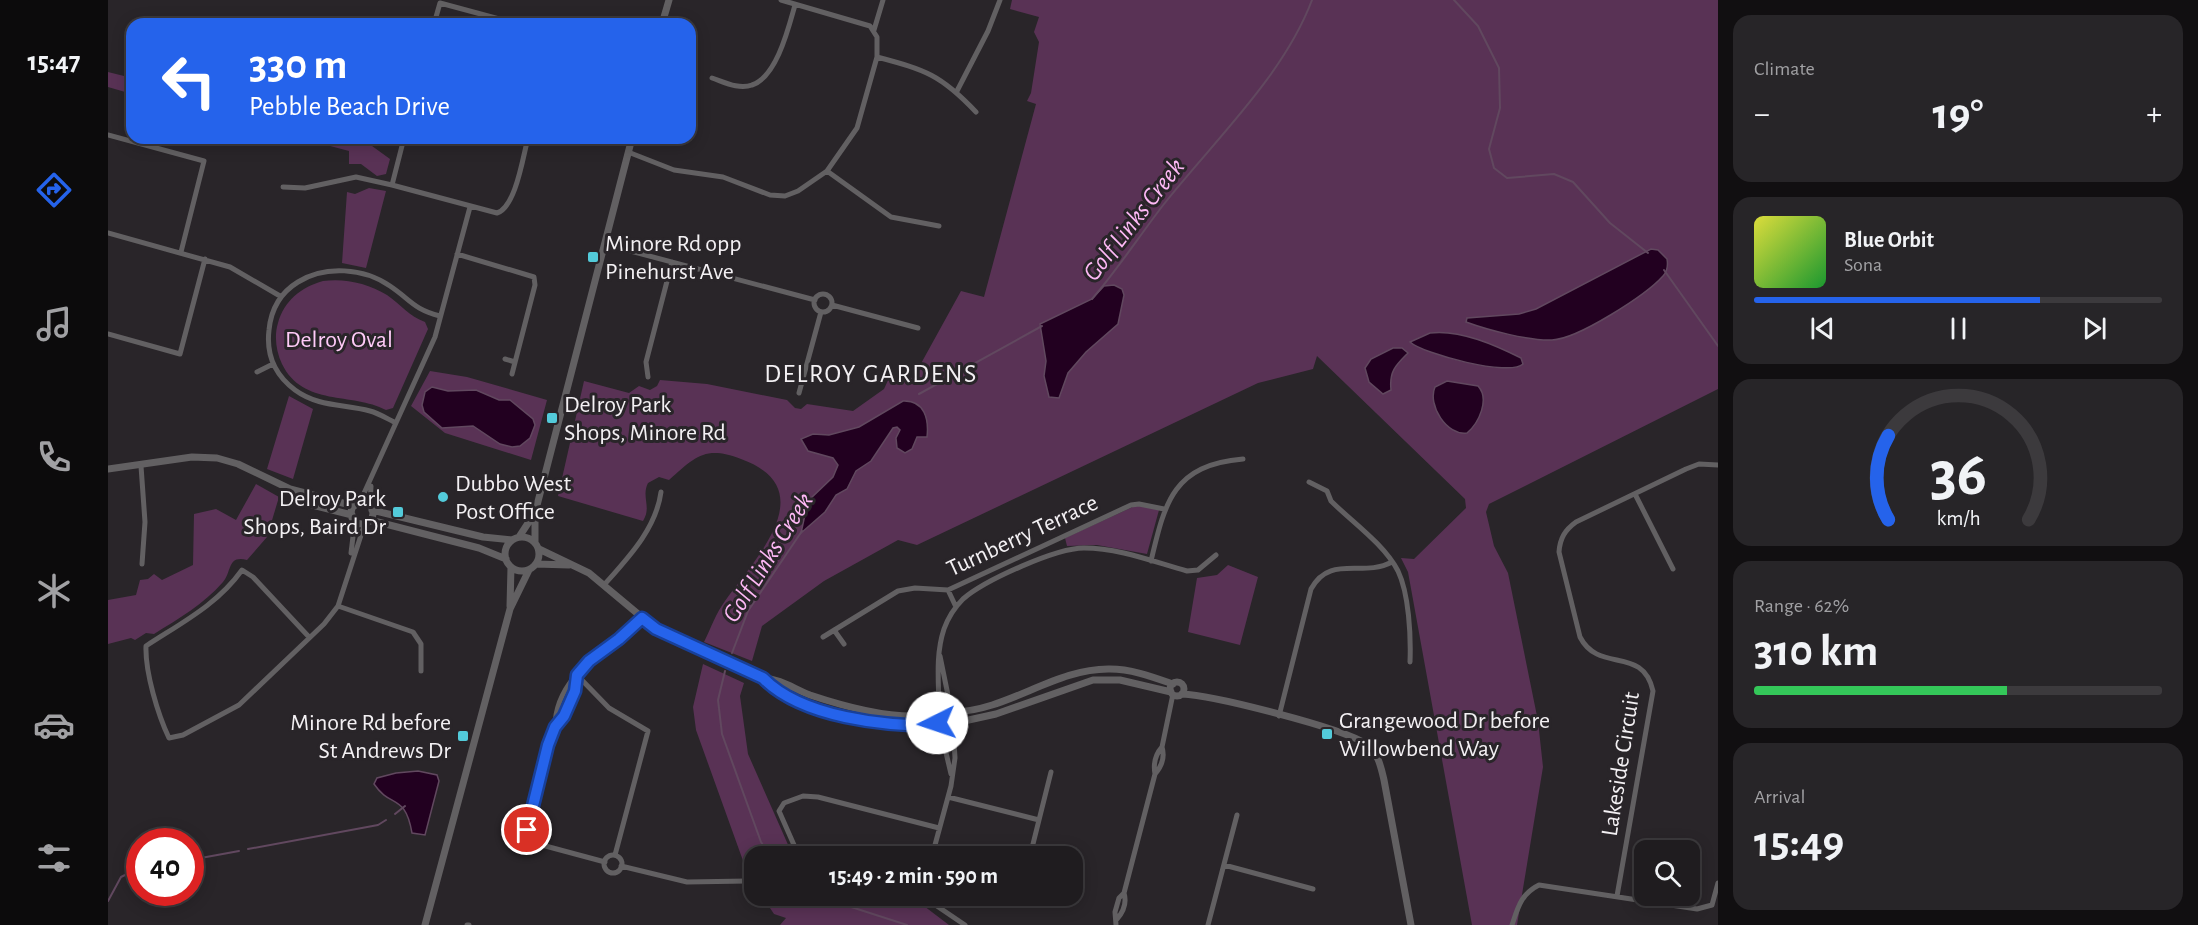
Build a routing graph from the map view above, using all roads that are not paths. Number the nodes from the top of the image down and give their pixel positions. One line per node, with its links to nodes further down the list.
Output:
1 (669, 0): 8 (street)
2 (781, 0): 5 (street)
3 (883, 0): 9 (street)
4 (1000, 0): 12 (street)
5 (795, 5): 9 (street); 11 (street)
6 (436, 18): 7 (street)
7 (496, 18)
8 (664, 18)
9 (874, 30): 10 (street)
10 (878, 57): 12 (street); 21 (street)
11 (711, 78)
12 (957, 91): 13 (street)
13 (976, 112)
14 (108, 135): 15 (street)
15 (126, 140)
16 (141, 144): 28 (street)
17 (402, 144): 22 (street)
18 (526, 144): 24 (street)
19 (630, 144): 20 (street)
20 (628, 152): 21 (street); 27 (street)
21 (827, 171): 25 (street)
22 (392, 185): 23 (street); 24 (street)
23 (283, 187)
24 (470, 207): 29 (street)
25 (939, 226)
26 (108, 233): 28 (street)
27 (604, 244): 31 (street); 59 (street)
28 (181, 252): 30 (street)
29 (457, 254): 36 (street); 40 (street)
30 (205, 259): 32 (street); 38 (street)
31 (672, 262): 33 (street); 44 (street)
32 (280, 296): 36 (street); 41 (street)
33 (815, 300): 34 (street); 35 (street)
34 (832, 305): 35 (street); 37 (street)
35 (821, 312): 45 (street)
36 (440, 316): 46 (street)
37 (918, 328)
38 (108, 334)
39 (504, 359): 40 (street)
40 (515, 362): 43 (street)
41 (273, 364): 42 (street); 46 (street)
42 (257, 372)
43 (512, 374)
44 (648, 377)
45 (800, 393)
46 (394, 422): 51 (street)
47 (1243, 459): 58 (street)
48 (1718, 465): 55 (street, Lakeside Circuit)
49 (141, 466): 50 (street); 53 (street); 69 (street)
50 (108, 468)
51 (371, 482): 56 (street); 57 (street)
52 (1310, 482): 68 (street)
53 (290, 489): 56 (street); 60 (street)
54 (661, 492): 76 (street)
55 (1635, 494): 74 (street); 116 (street, Lakeside Circuit)
56 (357, 504): 57 (street); 60 (street)
57 (371, 508): 61 (street); 62 (street)
58 (1164, 510): 67 (street); 77 (street, Turnberry Terrace)
59 (535, 513): 62 (street); 63 (street)
60 (353, 518): 61 (street); 70 (street)
61 (367, 522): 66 (street); 70 (street)
62 (516, 538): 63 (street); 66 (street)
63 (535, 542): 64 (street)
64 (539, 549): 71 (street); 72 (street)
65 (1216, 555): 67 (street)
66 (506, 559): 73 (street)
67 (1151, 561): 79 (street)
68 (1392, 562): 87 (street); 94 (street)
69 (142, 564)
70 (350, 564): 78 (street)
71 (536, 564): 72 (street); 75 (street)
72 (571, 565): 76 (street)
73 (511, 567): 75 (street); 80 (street)
74 (1673, 569)
75 (529, 570): 80 (street)
76 (604, 585): 81 (street)
77 (948, 590): 79 (street); 82 (street, Turnberry Terrace)
78 (338, 606): 83 (street); 88 (street)
79 (956, 607): 86 (street)
80 (510, 609): 121 (street)
81 (642, 618): 89 (street); 90 (street)
82 (834, 630): 84 (street, Turnberry Terrace); 85 (street)
83 (309, 637): 83 (street)
84 (823, 637)
85 (844, 644)
86 (940, 654): 92 (street); 93 (street)
87 (1410, 662)
88 (421, 671)
89 (577, 675): 97 (street); 97 (street); 109 (street)
90 (763, 678): 93 (street); 96 (street)
91 (1177, 691): 92 (street); 94 (street); 95 (street); 120 (street)
92 (952, 711): 93 (street); 95 (street)
93 (939, 712): 96 (street)
94 (1279, 716): 124 (street)
95 (954, 725): 96 (street); 99 (street)
96 (940, 726): 99 (street)
97 (555, 727): 104 (street)
98 (1052, 772): 102 (street)
99 (952, 776): 100 (street)
100 (948, 797): 102 (street); 103 (street)
101 (1237, 815): 111 (street)
102 (1039, 820): 108 (street)
103 (939, 828): 106 (street); 107 (street)
104 (529, 837): 105 (street); 110 (street)
105 (519, 842)
106 (795, 846)
107 (934, 846)
108 (1032, 846)
109 (615, 855): 110 (street); 112 (street)
110 (605, 861): 112 (street)
111 (1224, 865): 115 (street); 123 (street)
112 (621, 866): 113 (street)
113 (744, 881)
114 (1718, 883): 117 (street)
115 (1313, 889)
116 (1617, 896): 117 (street); 125 (street)
117 (1712, 905): 119 (street)
118 (938, 906): 122 (street)
119 (1718, 910)
120 (1116, 922)
121 (425, 925)
122 (965, 925)
123 (1208, 925)
124 (1411, 925)
125 (1512, 925)

